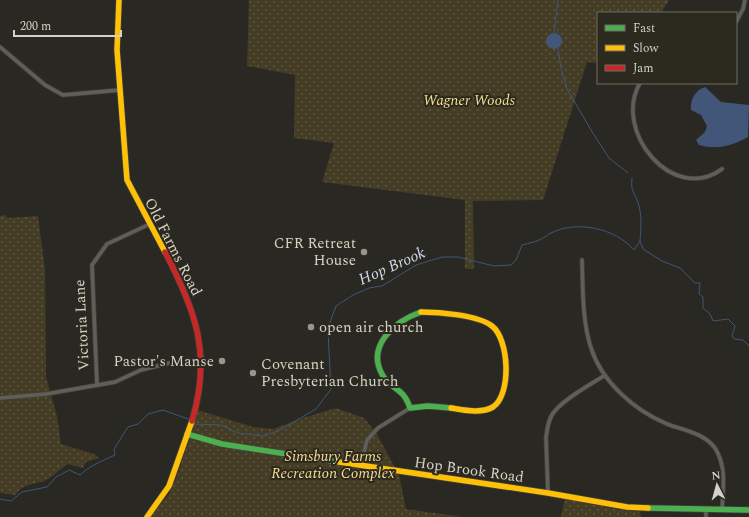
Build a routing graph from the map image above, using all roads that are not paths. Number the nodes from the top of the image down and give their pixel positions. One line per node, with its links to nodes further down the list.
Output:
1 (120, 0): 6 (street, Old Farms Road)
2 (745, 0): 3 (street)
3 (737, 20)
4 (0, 47): 6 (street)
5 (640, 84): 7 (street)
6 (120, 90): 8 (street, Old Farms Road)
7 (722, 169)
8 (150, 224): 10 (street, Old Farms Road); 14 (street, Victoria Lane)
9 (582, 260): 13 (street)
10 (202, 357): 11 (street); 12 (street, Old Farms Road)
11 (194, 361): 12 (street); 14 (street)
12 (202, 366): 17 (street, Old Farms Road)
13 (605, 375): 19 (street); 21 (street)
14 (98, 385): 15 (street)
15 (0, 398)
16 (410, 408): 16 (street); 18 (street)
17 (187, 434): 18 (street, Hop Brook Road); 23 (street, Old Farms Road)
18 (361, 466): 19 (street, Hop Brook Road)
19 (548, 493): 20 (street, Hop Brook Road)
20 (706, 510): 21 (street, Hop Brook Road); 24 (street)
21 (722, 510): 22 (street, Hop Brook Road)
22 (749, 510)
23 (147, 517)
24 (706, 517)

